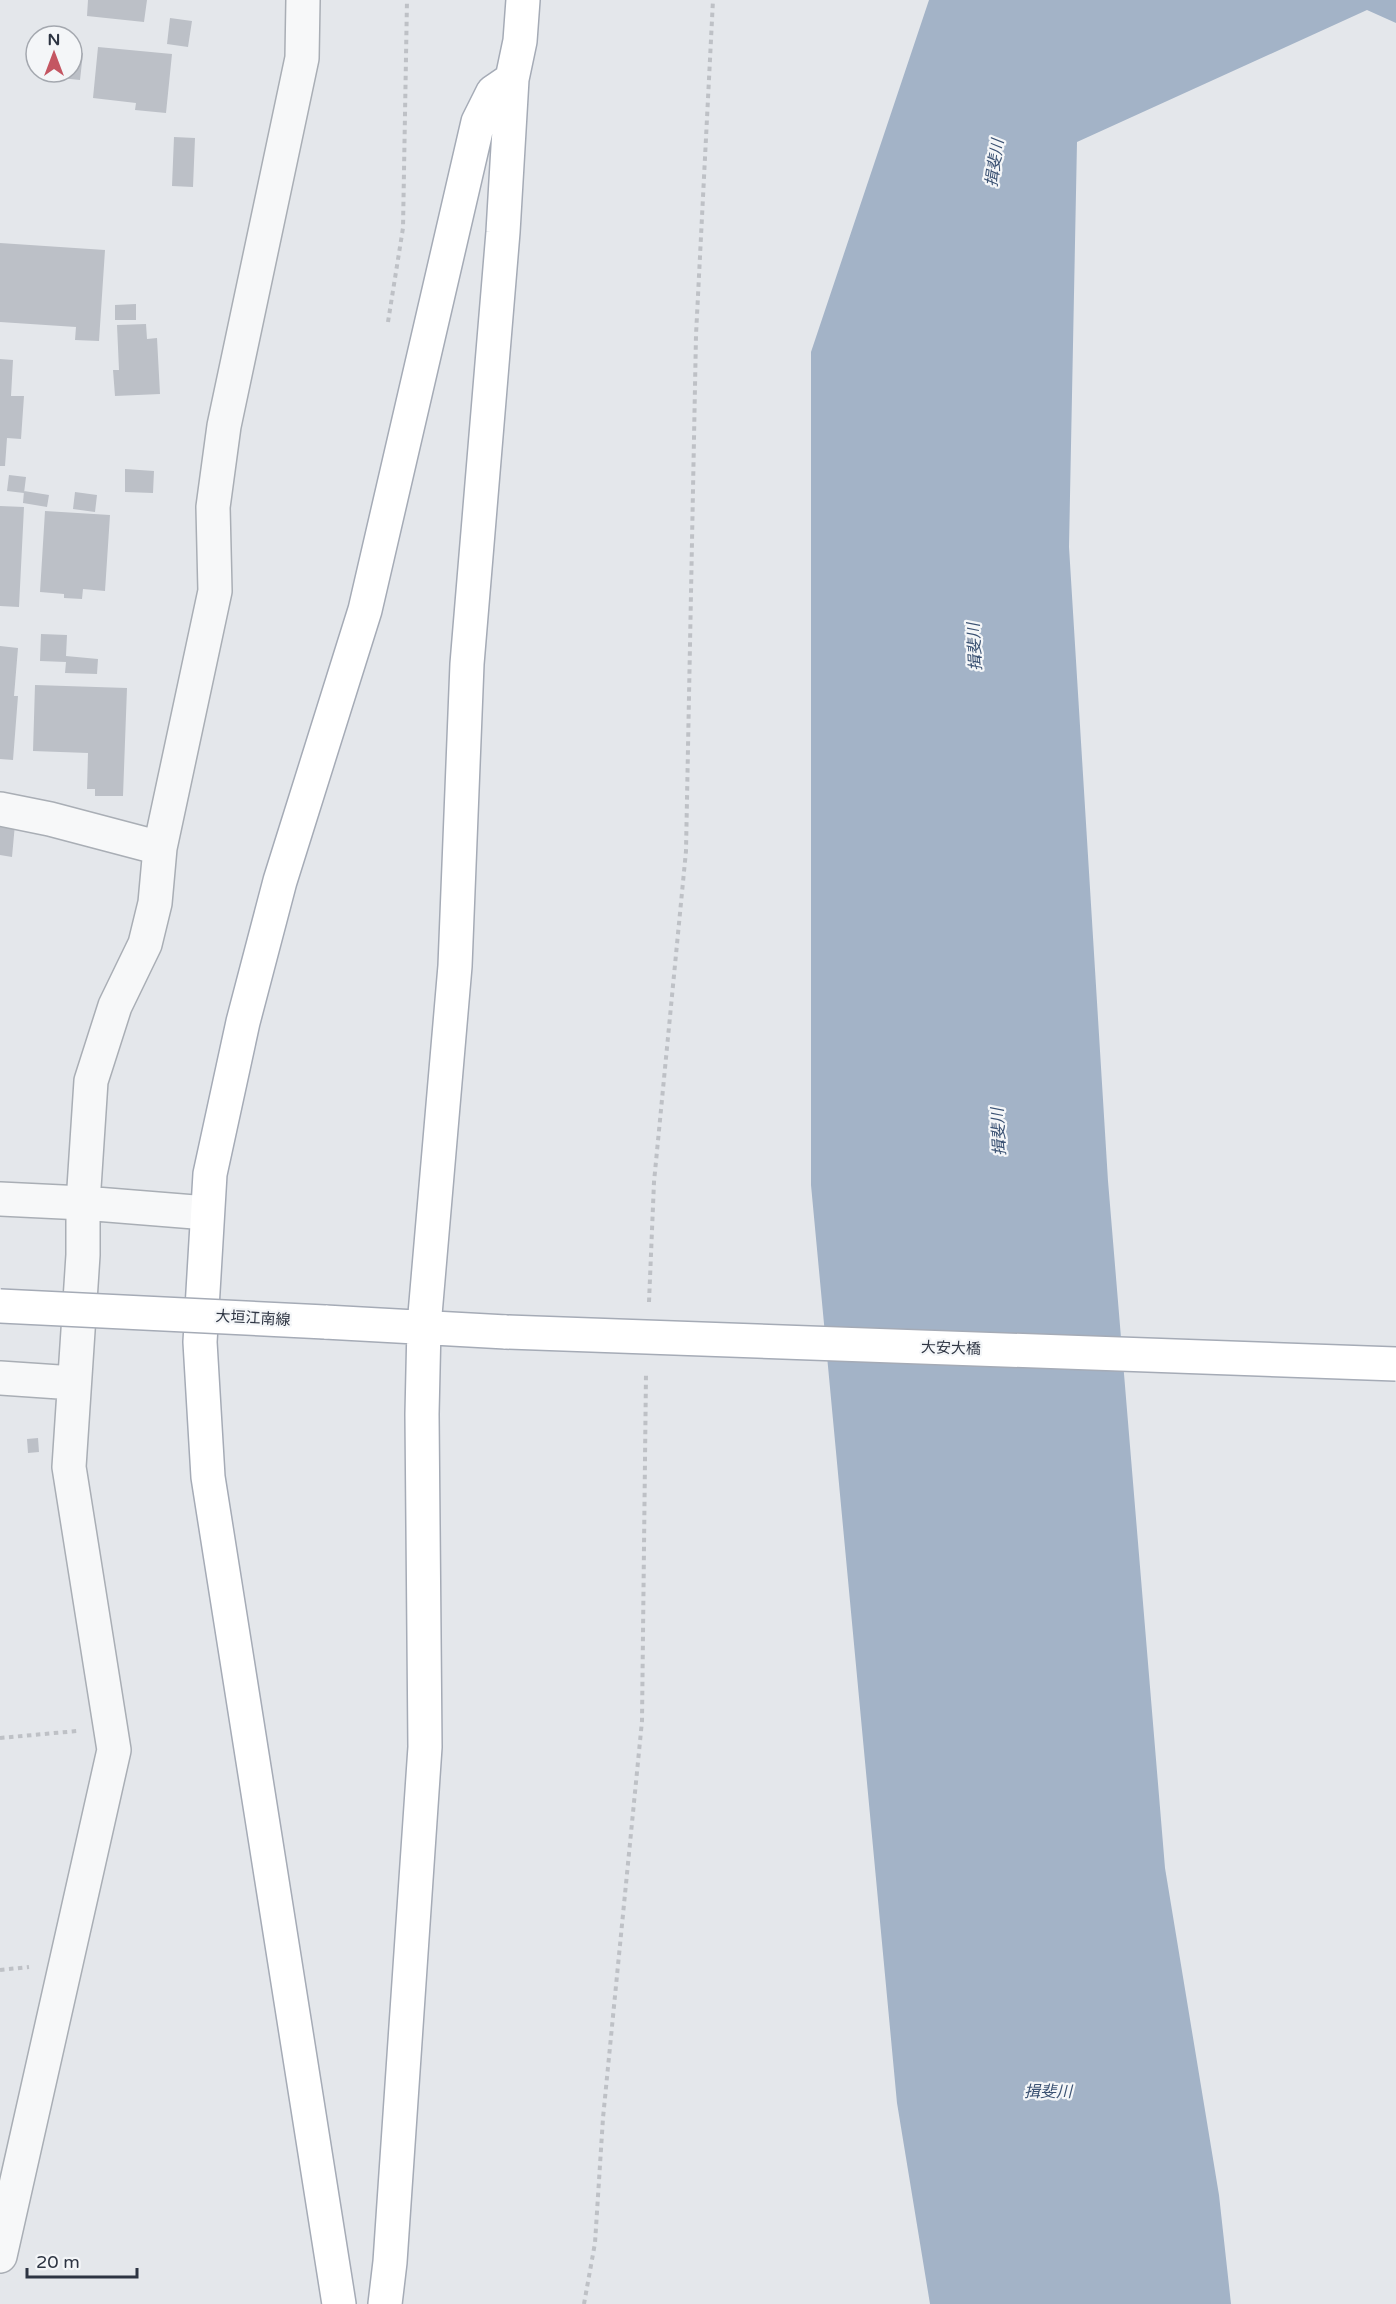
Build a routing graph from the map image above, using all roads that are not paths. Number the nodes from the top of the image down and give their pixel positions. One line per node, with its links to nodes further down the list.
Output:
1 (303, 0): 5 (street)
2 (523, 0): 3 (main road)
3 (512, 78): 8 (main road); 10 (main road)
4 (0, 809): 5 (street)
5 (160, 848): 7 (street)
6 (0, 1199): 7 (street)
7 (83, 1203): 8 (street); 14 (street)
8 (207, 1213): 17 (main road)
9 (0, 1306): 10 (main road, 大垣江南線, bridge)
10 (424, 1326): 11 (main road, 大垣江南線); 18 (main road)
11 (506, 1332): 12 (main road, 大安大橋, bridge)
12 (1396, 1364)
13 (0, 1378): 14 (street)
14 (74, 1383): 15 (street)
15 (9, 2179): 16 (street)
16 (0, 2256)
17 (339, 2304)
18 (385, 2304)

